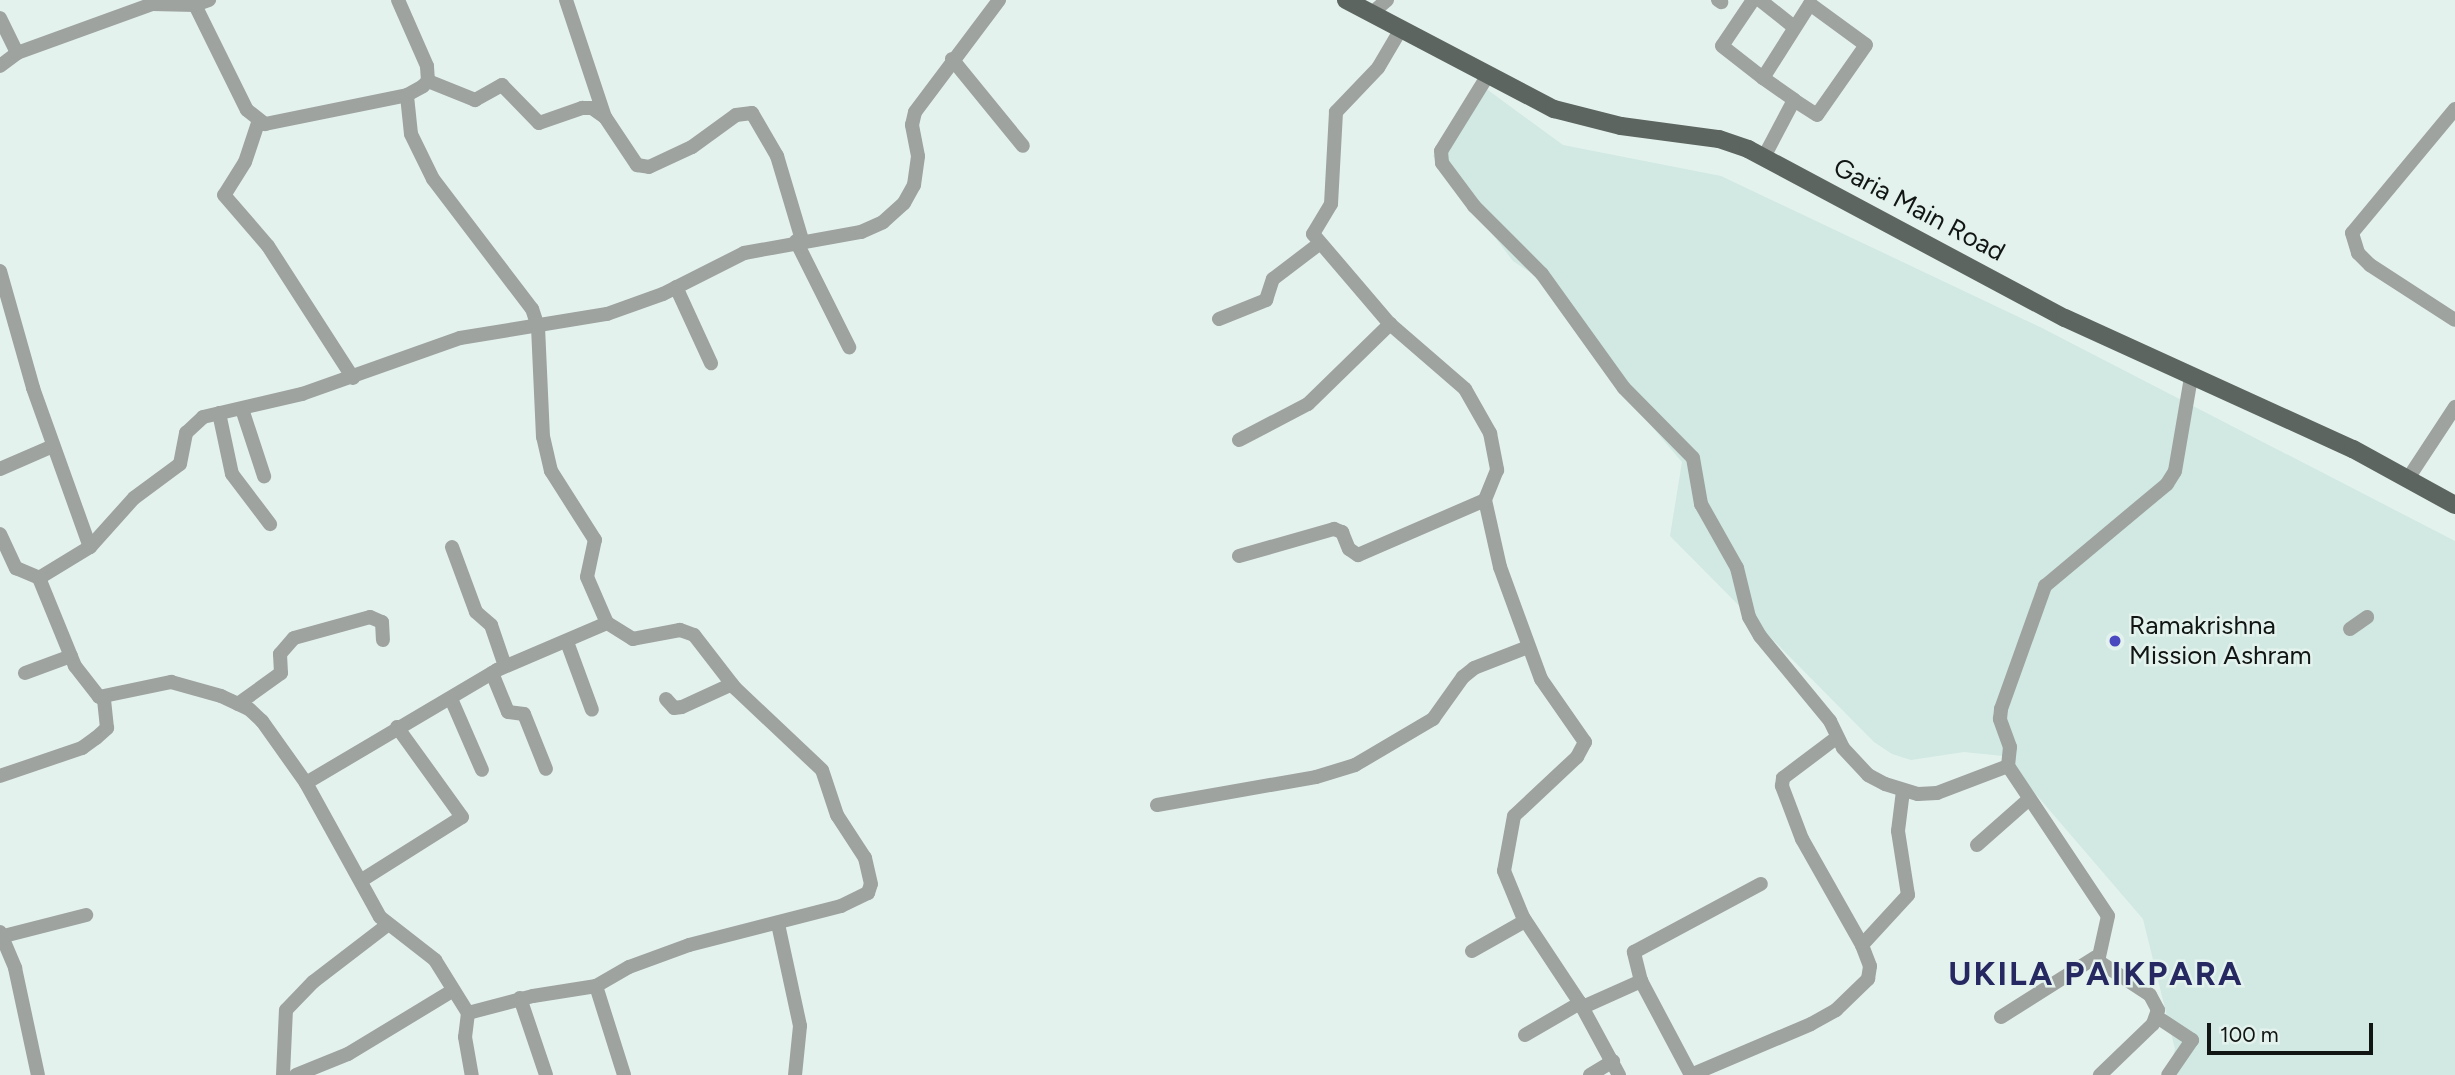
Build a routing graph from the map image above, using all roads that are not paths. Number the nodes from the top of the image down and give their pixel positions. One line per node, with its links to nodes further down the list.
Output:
1 (398, 0): 19 (street)
2 (566, 0): 23 (street)
3 (999, 0): 15 (street)
4 (1346, 0): 10 (main road, Garia Main Road)
5 (1387, 0): 10 (street)
6 (1753, 0): 18 (street)
7 (1760, 0): 12 (street)
8 (151, 2): 9 (street); 14 (street)
9 (202, 2): 24 (street)
10 (1372, 13): 13 (main road, Garia Main Road)
11 (0, 18): 14 (street)
12 (1794, 27): 18 (street); 21 (street)
13 (1401, 29): 17 (main road, Garia Main Road); 28 (street)
14 (18, 53): 16 (street)
15 (952, 60): 25 (street); 27 (street)
16 (0, 66)
17 (1488, 75): 26 (main road, Garia Main Road); 71 (street)
18 (1763, 78): 21 (street)
19 (428, 81): 20 (street); 23 (street)
20 (407, 96): 24 (street); 34 (street)
21 (1794, 100): 26 (street)
22 (2455, 109): 32 (street)
23 (605, 117): 27 (street)
24 (258, 123): 37 (street)
25 (1023, 146)
26 (1764, 157): 38 (main road, Garia Main Road)
27 (799, 241): 30 (street); 35 (street)
28 (1319, 244): 31 (street); 33 (street)
29 (0, 271): 43 (street)
30 (676, 287): 34 (street); 36 (street)
31 (1219, 319)
32 (2455, 320)
33 (1390, 324): 42 (street); 47 (street)
34 (538, 327): 37 (street); 56 (street)
35 (849, 346)
36 (711, 363)
37 (353, 377): 39 (street)
38 (2191, 377): 46 (main road, Garia Main Road); 72 (street)
39 (242, 409): 41 (street); 45 (street)
40 (2453, 412): 46 (street)
41 (219, 413): 49 (street); 51 (street)
42 (1239, 440)
43 (53, 446): 44 (street); 51 (street)
44 (0, 469)
45 (264, 476)
46 (2409, 477): 48 (main road, Garia Main Road)
47 (1485, 500): 53 (street); 60 (street)
48 (2455, 505)
49 (270, 524)
50 (0, 534): 54 (street)
51 (90, 547): 54 (street)
52 (452, 547): 62 (street)
53 (1239, 555)
54 (39, 578): 61 (street)
55 (2367, 617): 57 (street)
56 (607, 623): 59 (street); 64 (street)
57 (2350, 629)
58 (383, 640): 68 (street)
59 (567, 642): 62 (street); 69 (street)
60 (1528, 647): 79 (street); 84 (street)
61 (71, 656): 63 (street); 65 (street)
62 (498, 670): 67 (street); 73 (street)
63 (25, 673)
64 (732, 684): 66 (street); 85 (street)
65 (104, 697): 68 (street); 75 (street)
66 (666, 699)
67 (452, 701): 70 (street); 74 (street)
68 (238, 704): 76 (street)
69 (592, 710)
70 (397, 727): 76 (street); 81 (street)
71 (1836, 738): 77 (street); 88 (street)
72 (2008, 766): 77 (street); 78 (street)
73 (546, 769)
74 (482, 770)
75 (0, 776)
76 (306, 783): 81 (street)
77 (1903, 791): 88 (street)
78 (2028, 800): 80 (street); 90 (street)
79 (1157, 805)
80 (1976, 845)
81 (362, 880): 86 (street)
82 (1761, 884): 91 (street)
83 (86, 915): 87 (street)
84 (1525, 920): 89 (street); 95 (street)
85 (778, 924): 92 (street); 107 (street)
86 (386, 926): 93 (street); 102 (street)
87 (1, 935): 101 (street)
88 (1862, 945): 110 (street)
89 (1472, 951)
90 (2096, 957): 97 (street); 98 (street)
91 (1641, 981): 95 (street); 110 (street)
92 (596, 986): 94 (street); 106 (street)
93 (452, 991): 96 (street); 103 (street)
94 (520, 998): 96 (street); 105 (street)
95 (1582, 1005): 99 (street); 100 (street)
96 (468, 1013): 104 (street)
97 (2001, 1017)
98 (2157, 1017): 111 (street); 112 (street)
99 (1525, 1035)
100 (1613, 1061): 108 (street); 109 (street)
101 (38, 1075)
102 (283, 1075)
103 (296, 1075)
104 (472, 1075)
105 (546, 1075)
106 (624, 1075)
107 (795, 1075)
108 (1590, 1075)
109 (1619, 1075)
110 (1691, 1075)
111 (2100, 1075)
112 (2168, 1075)

